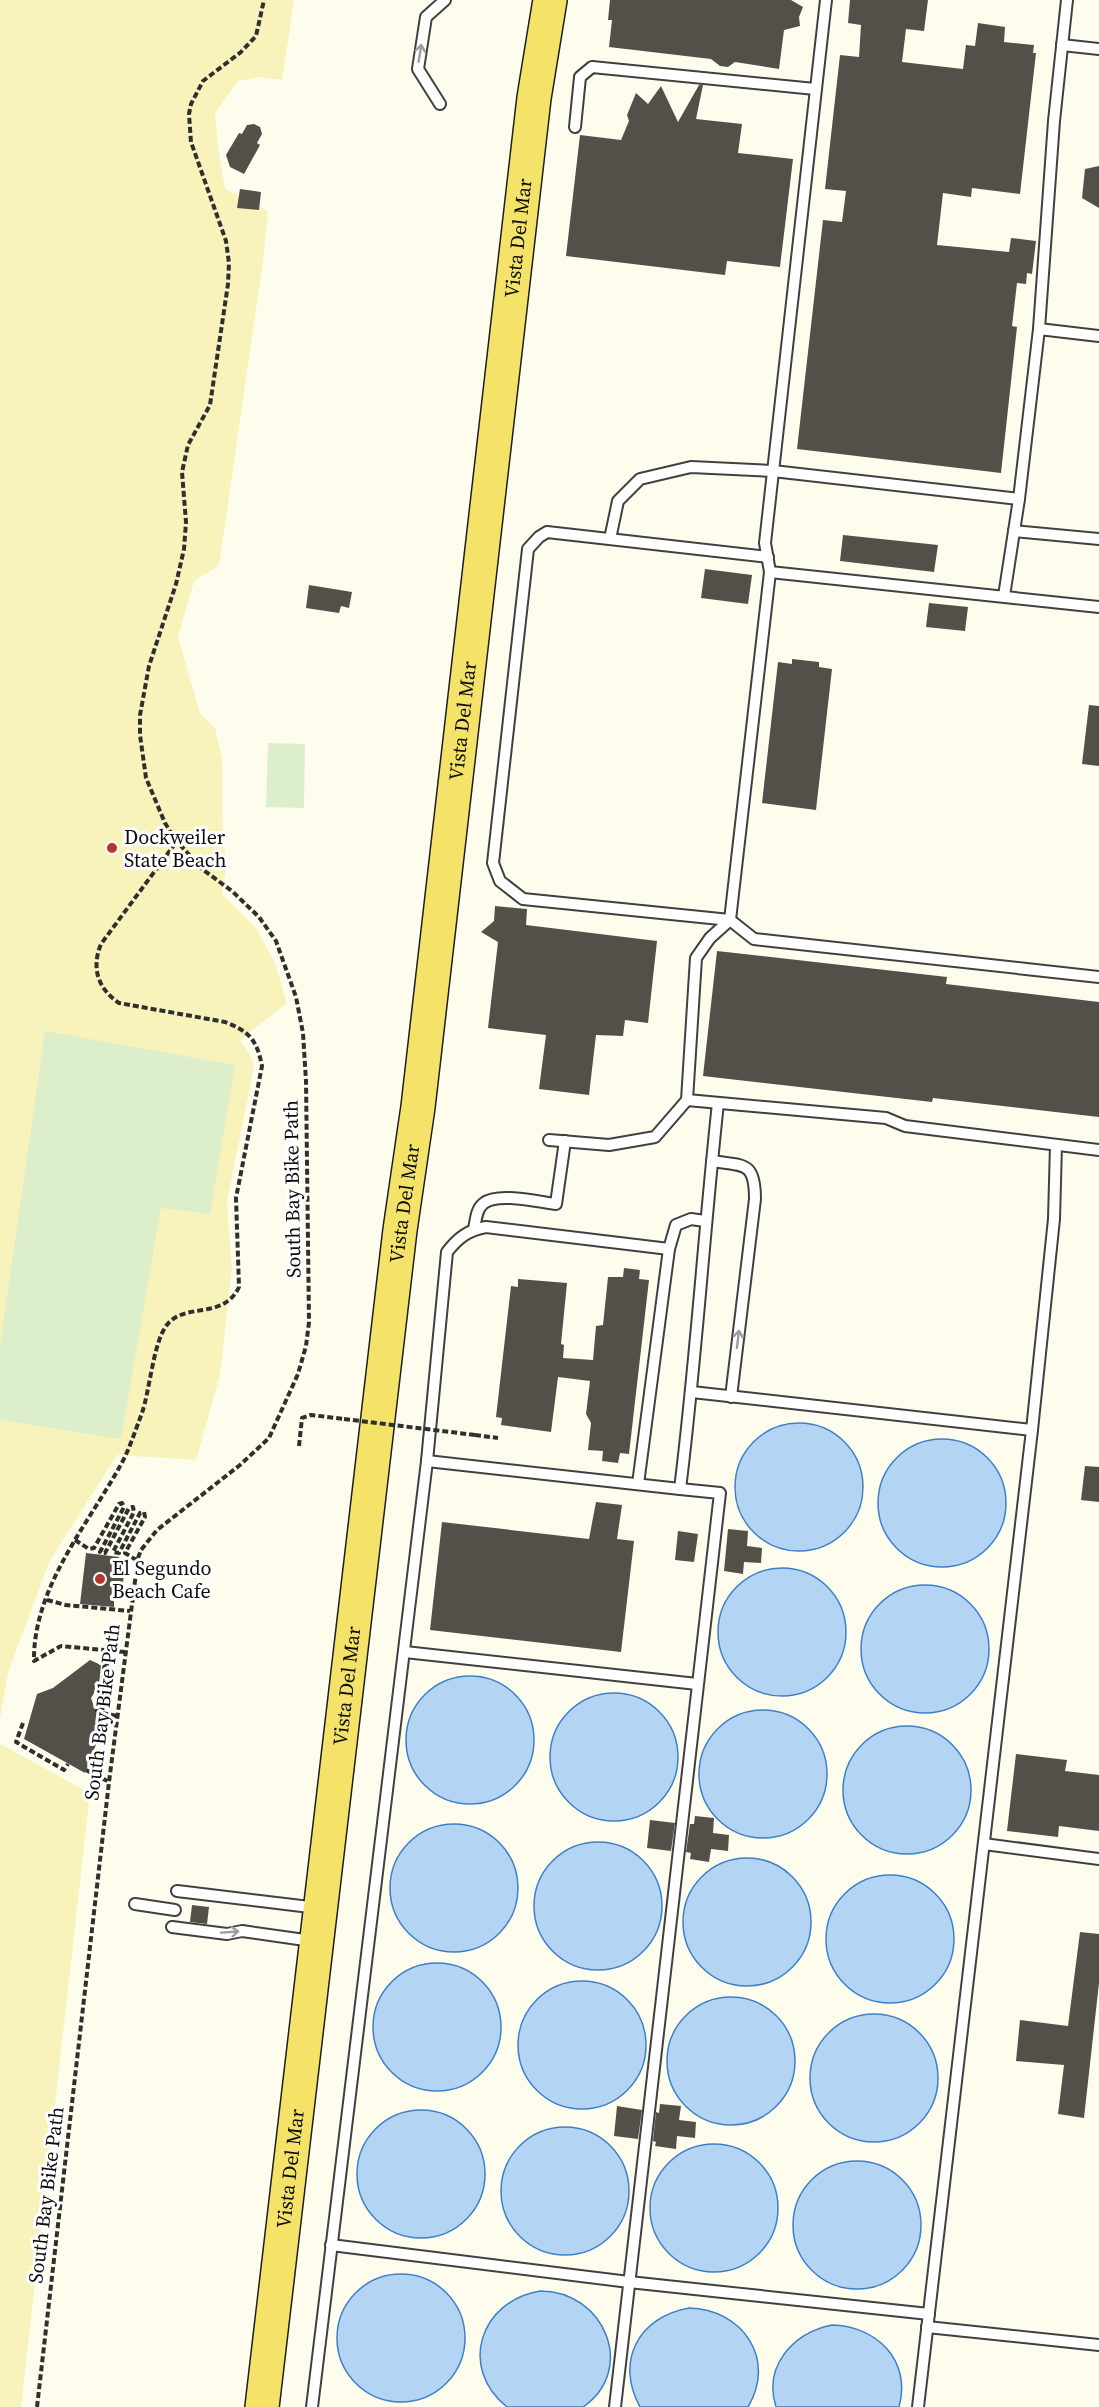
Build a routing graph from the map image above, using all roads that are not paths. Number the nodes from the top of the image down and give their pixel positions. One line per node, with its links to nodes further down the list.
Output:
1 (445, 0): 8 (lane, one-way to 1)
2 (550, 0): 45 (main road, Vista Del Mar)
3 (826, 0): 7 (lane)
4 (1067, 0): 5 (lane)
5 (1062, 45): 6 (lane); 10 (lane)
6 (1099, 50)
7 (815, 89): 9 (lane); 12 (lane)
8 (440, 104)
9 (575, 127)
10 (1039, 329): 11 (lane); 13 (lane)
11 (1099, 336)
12 (773, 471): 13 (lane); 15 (lane); 17 (lane)
13 (1018, 500): 14 (lane)
14 (1014, 531): 16 (lane); 19 (lane)
15 (610, 539): 17 (lane); 21 (lane)
16 (1099, 539)
17 (768, 557): 18 (lane)
18 (770, 572): 19 (lane); 21 (lane)
19 (1004, 596): 20 (lane)
20 (1099, 607)
21 (730, 920): 22 (lane); 23 (lane)
22 (1099, 977)
23 (687, 1100): 24 (lane); 26 (lane)
24 (718, 1103): 27 (lane); 29 (lane)
25 (549, 1140): 26 (lane)
26 (565, 1141): 31 (lane)
27 (1056, 1145): 28 (lane); 35 (lane)
28 (1099, 1150)
29 (712, 1161): 30 (lane); 34 (lane, one-way to 29)
30 (705, 1221): 32 (lane); 33 (lane)
31 (474, 1229): 32 (lane); 36 (lane)
32 (669, 1249): 37 (lane)
33 (692, 1392): 34 (lane); 38 (lane)
34 (731, 1397): 35 (lane)
35 (1032, 1430): 41 (lane)
36 (427, 1461): 37 (lane); 39 (lane)
37 (638, 1484): 38 (lane)
38 (680, 1489): 40 (lane)
39 (405, 1652): 40 (lane); 49 (lane)
40 (697, 1684): 50 (lane)
41 (984, 1844): 42 (lane); 51 (lane)
42 (1099, 1859)
43 (177, 1891): 45 (lane)
44 (135, 1904): 46 (lane)
45 (321, 1909): 48 (main road, Vista Del Mar)
46 (175, 1910)
47 (172, 1927): 48 (lane, one-way to 48)
48 (317, 1942): 54 (main road, Vista Del Mar)
49 (331, 2245): 50 (lane); 55 (lane)
50 (629, 2282): 51 (lane); 56 (lane)
51 (929, 2314): 52 (lane)
52 (927, 2327): 53 (lane); 57 (lane)
53 (1099, 2345)
54 (262, 2407)
55 (312, 2407)
56 (615, 2407)
57 (918, 2407)

